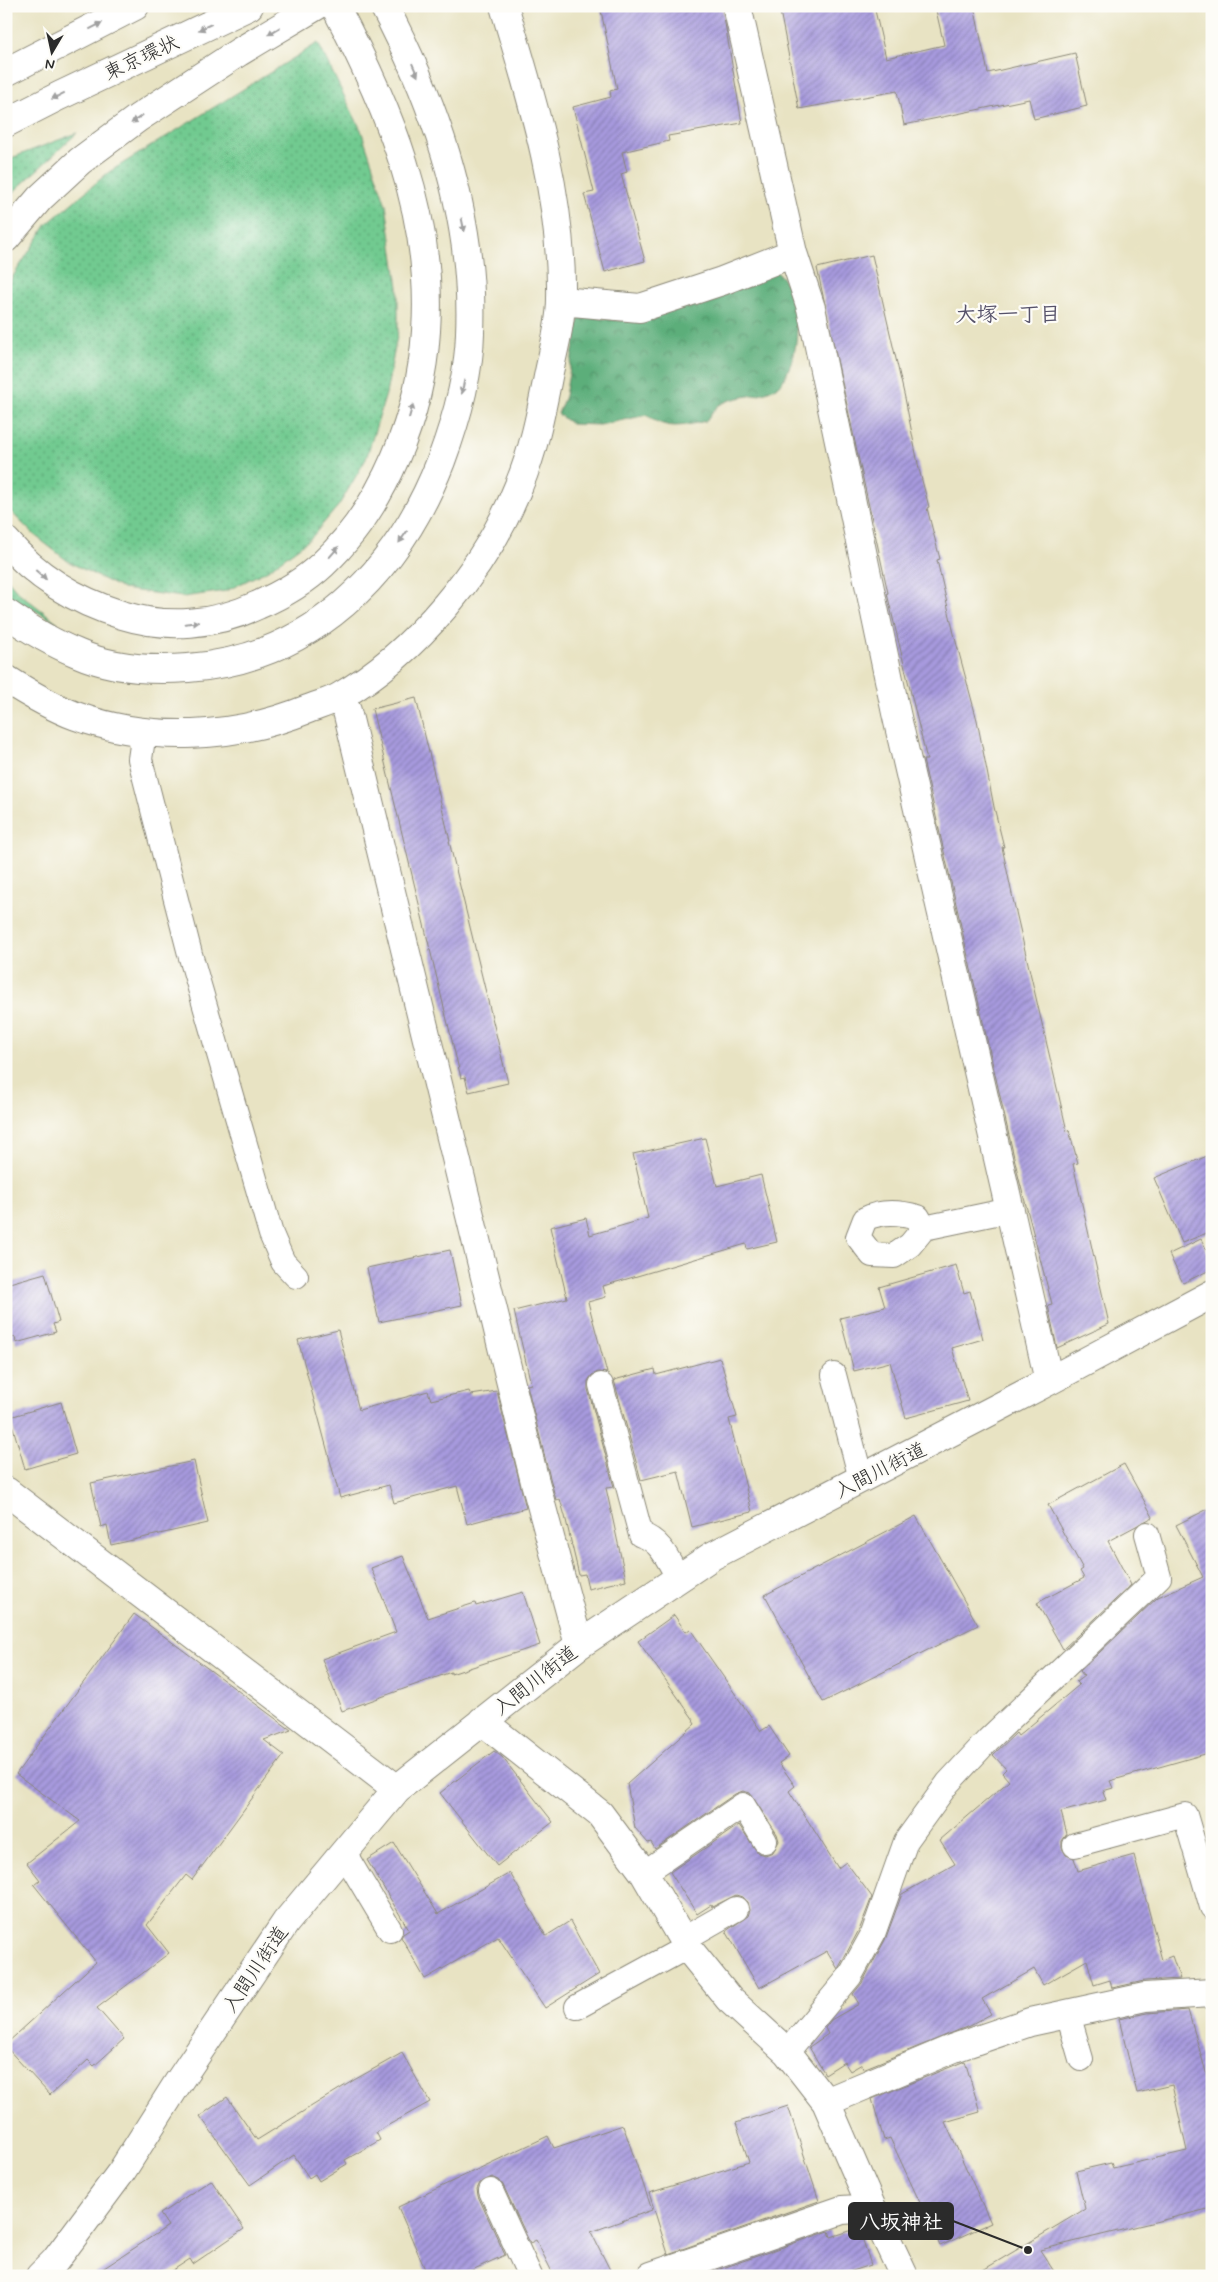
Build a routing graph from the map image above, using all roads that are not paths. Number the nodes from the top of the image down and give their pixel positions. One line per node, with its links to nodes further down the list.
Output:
1 (135, 6): 8 (main road, one-way to 1)
2 (249, 6): 9 (main road, 東京環状, one-way to 9)
3 (316, 6): 10 (main road, one-way to 10)
4 (335, 6): 13 (main road, one-way to 4)
5 (504, 6): 12 (main road)
6 (737, 6): 11 (main road)
7 (389, 16): 14 (main road, one-way to 14)
8 (6, 72)
9 (6, 123)
10 (6, 238)
11 (793, 253): 12 (main road); 18 (main road)
12 (562, 301): 16 (main road)
13 (6, 541)
14 (6, 613)
15 (6, 679): 17 (main road)
16 (338, 697): 17 (main road); 29 (main road)
17 (144, 732): 20 (lane)
18 (1010, 1210): 19 (lane); 23 (main road)
19 (924, 1228)
20 (296, 1276)
21 (1212, 1294): 23 (main road, 入間川街道)
22 (834, 1375): 25 (lane)
23 (1050, 1381): 25 (main road, 入間川街道)
24 (601, 1386): 28 (lane)
25 (861, 1479): 28 (main road, 入間川街道)
26 (6, 1491): 31 (main road)
27 (1147, 1534): 43 (lane)
28 (679, 1578): 29 (main road, 入間川街道)
29 (579, 1645): 30 (main road, 入間川街道)
30 (482, 1721): 31 (main road, 入間川街道); 35 (main road)
31 (397, 1789): 34 (main road, 入間川街道)
32 (765, 1841): 35 (lane)
33 (1075, 1845): 36 (lane)
34 (344, 1852): 38 (lane); 48 (main road, 入間川街道)
35 (644, 1873): 39 (main road)
36 (1212, 1907)
37 (736, 1909): 39 (lane)
38 (390, 1930)
39 (684, 1944): 41 (lane); 43 (main road)
40 (1212, 1994): 42 (main road)
41 (577, 2008)
42 (1068, 2014): 44 (lane); 45 (main road)
43 (787, 2052): 45 (main road)
44 (1081, 2058)
45 (826, 2102): 47 (main road)
46 (491, 2191): 49 (lane)
47 (872, 2208): 50 (main road); 51 (main road)
48 (40, 2276)
49 (530, 2276)
50 (651, 2276)
51 (904, 2276)

